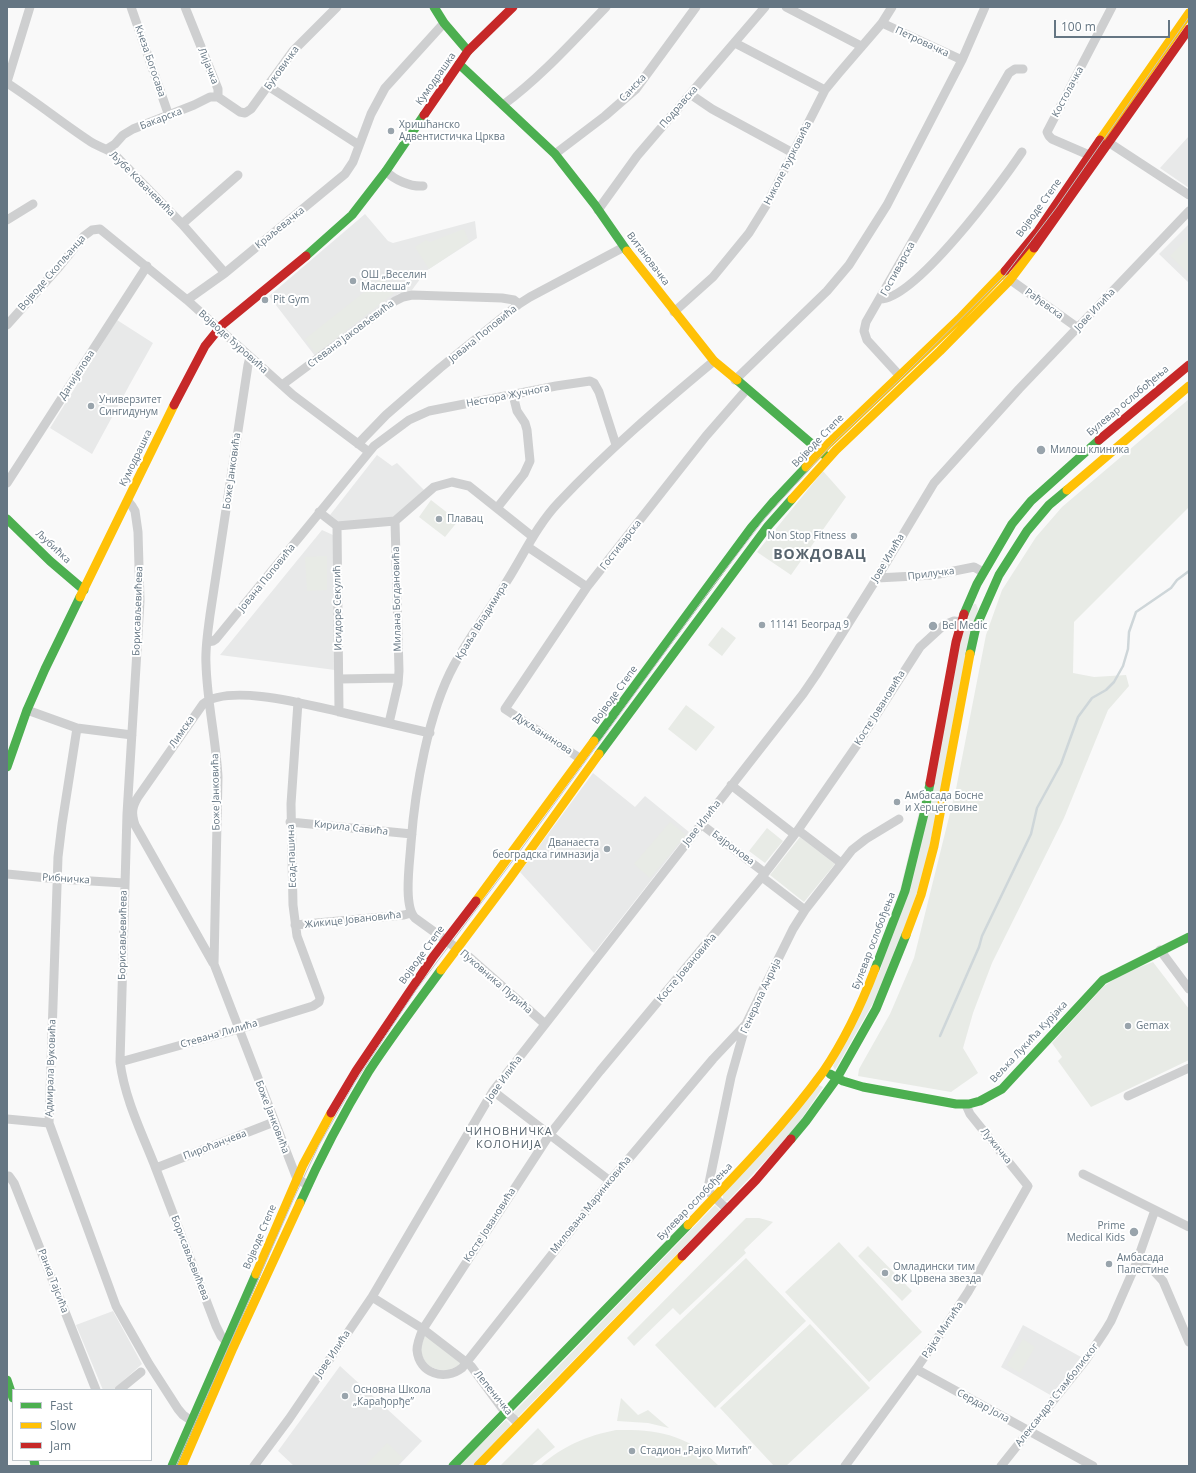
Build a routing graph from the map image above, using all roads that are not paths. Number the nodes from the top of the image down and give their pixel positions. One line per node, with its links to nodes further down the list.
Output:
1 (30, 7): 24 (street)
2 (131, 7): 31 (street, Кнеза Богосава)
3 (185, 7): 28 (street, Лијачка)
4 (337, 7): 25 (street, Буковичка)
5 (434, 7): 15 (main road)
6 (513, 7): 20 (main road, Кумодрашка)
7 (606, 7): 29 (street)
8 (696, 7): 36 (street, Санска)
9 (765, 7): 18 (street, Подравска)
10 (786, 7): 19 (street)
11 (892, 7): 16 (street, Николе Ђурковића)
12 (986, 7): 21 (street)
13 (1112, 7): 38 (street, Костолачка)
14 (1189, 14): 32 (main road, Војводе Степе)
15 (444, 23): 20 (main road); 33 (street, Краљевачка)
16 (882, 23): 19 (street, Николе Ђурковића); 21 (street, Петровачка)
17 (1189, 29): 32 (main road, Војводе Степе)
18 (735, 43): 26 (street); 27 (street, Подравска)
19 (861, 46): 26 (street, Николе Ђурковића)
20 (468, 51): 22 (main road, Кумодрашка)
21 (962, 60): 64 (street)
22 (459, 64): 29 (main road, Витановачка); 39 (main road, Кумодрашка)
23 (1023, 69): 53 (street, Гостиварска)
24 (7, 83): 34 (street, Љубе Ковачевића)
25 (268, 86): 30 (street, Буковичка); 33 (street)
26 (826, 90): 37 (street, Николе Ђурковића)
27 (690, 94): 37 (street); 44 (street, Подравска)
28 (218, 97): 30 (street, Лијачка); 31 (street, Бакарска)
29 (503, 105): 36 (main road, Витановачка)
30 (245, 113)
31 (169, 116): 34 (street, Бакарска)
32 (1105, 140): 38 (main road, Војводе Степе); 42 (street); 52 (main road, Војводе Степе)
33 (360, 145): 51 (street, Краљевачка)
34 (107, 149): 47 (street, Љубе Ковачевића)
35 (1022, 152): 53 (street, Гостиварска)
36 (555, 154): 44 (main road, Витановачка)
37 (793, 154): 56 (street, Николе Ђурковића)
38 (1089, 155): 52 (main road, Војводе Степе)
39 (386, 171): 41 (street); 58 (main road, Кумодрашка)
40 (238, 175): 47 (street)
41 (423, 186)
42 (1189, 195)
43 (33, 204): 46 (street)
44 (598, 210): 49 (main road, Витановачка)
45 (1189, 210): 59 (street, Јове Илића)
46 (7, 220)
47 (182, 224): 51 (street, Љубе Ковачевића)
48 (100, 229): 50 (street, Војводе Ђуровића); 57 (street, Војводе Скопљанца)
49 (624, 247): 55 (street, Јована Поповића); 56 (main road, Витановачка)
50 (147, 266): 54 (street, Војводе Ђуровића); 76 (street, Данијелова)
51 (225, 273): 54 (street, Краљевачка)
52 (1006, 277): 59 (street, Рађевска); 63 (main road, Војводе Степе); 75 (main road, Војводе Степе)
53 (880, 298): 63 (street)
54 (186, 300): 58 (street, Војводе Ђуровића)
55 (519, 304): 65 (street, Стевана Јаковљевића); 70 (street, Јована Поповића)
56 (674, 312): 61 (main road, Витановачка)
57 (7, 324)
58 (219, 328): 60 (street, Војводе Ђуровића); 77 (main road, Кумодрашка)
59 (1078, 328): 86 (street, Јове Илића)
60 (250, 357): 65 (street, Војводе Ђуровића); 92 (street, Боже Јанковића)
61 (714, 361): 64 (main road, Витановачка); 71 (street, Краља Владимира)
62 (1189, 365): 69 (main road, Булевар ослобођења)
63 (899, 375): 73 (main road, Војводе Степе)
64 (735, 380): 67 (main road, Витановачка)
65 (282, 385): 70 (street, Војводе Ђуровића)
66 (1189, 386): 74 (main road)
67 (747, 389): 73 (main road, Витановачка); 87 (street, Гостиварска)
68 (513, 395): 71 (street, Нестора Жучнога); 72 (street, Нестора Жучнога); 78 (street)
69 (1096, 443): 74 (main road); 85 (main road, Булевар ослобођења)
70 (358, 444): 72 (street, Војводе Ђуровића)
71 (616, 445): 83 (street, Краља Владимира)
72 (369, 452): 79 (street, Јована Поповића)
73 (821, 452): 75 (main road, Витановачка); 104 (main road, Војводе Степе)
74 (1107, 455): 90 (main road)
75 (829, 458): 126 (main road, Војводе Степе)
76 (7, 484)
77 (128, 501): 88 (main road, Кумодрашка); 103 (street, Борисављевићева)
78 (497, 508): 81 (street); 83 (street)
79 (319, 512): 82 (street); 92 (street, Јована Поповића)
80 (7, 519): 88 (main road, Љубићка)
81 (395, 521): 82 (street); 93 (street, Милана Богдановића)
82 (337, 526): 94 (street, Исидоре Секулић)
83 (533, 537): 84 (street, Краља Владимира)
84 (528, 547): 87 (street); 102 (street, Краља Владимира)
85 (983, 572): 86 (street, Прилучка); 89 (main road, Булевар ослобођења)
86 (877, 578): 106 (street, Јове Илића)
87 (587, 587): 97 (street, Гостиварска)
88 (84, 590): 98 (main road, Кумодрашка)
89 (972, 595): 90 (main road); 91 (main road, Булевар ослобођења)
90 (987, 602): 139 (main road)
91 (961, 622): 113 (street, Косте Јовановића); 138 (main road, Булевар ослобођења)
92 (207, 642): 95 (street, Боже Јанковића)
93 (398, 678): 94 (street); 100 (street, Милана Богдановића)
94 (339, 679): 99 (street, Исидоре Секулић)
95 (209, 700): 96 (street); 108 (street, Лимска); 128 (street, Боже Јанковића)
96 (298, 702): 99 (street); 110 (street, Есад-пашина)
97 (505, 709): 104 (street, Дукљанинова)
98 (27, 710): 101 (street); 105 (main road, Кумодрашка)
99 (339, 712): 100 (street)
100 (389, 723): 102 (street)
101 (77, 728): 103 (street); 119 (street, Адмирала Вуковића)
102 (430, 733): 115 (street, Краља Владимира)
103 (132, 734): 107 (street, Борисављевићева)
104 (581, 759): 125 (main road, Војводе Степе)
105 (7, 767)
106 (731, 785): 111 (street, Јове Илића); 113 (street)
107 (128, 792): 108 (street); 114 (street, Борисављевићева)
108 (138, 797): 112 (street, Лимска)
109 (899, 819): 116 (street, Генерала Анрија)
110 (290, 822): 115 (street, Кирила Савића); 123 (street, Есад-пашина)
111 (701, 824): 118 (street, Бајронова); 131 (street, Јове Илића)
112 (138, 829): 114 (street); 128 (street, Лимска)
113 (796, 832): 116 (street); 118 (street, Косте Јовановића)
114 (126, 833): 120 (street, Борисављевићева)
115 (412, 834): 122 (street, Краља Владимира)
116 (841, 863): 121 (street, Генерала Анрија)
117 (7, 874): 119 (street, Рибничка)
118 (764, 875): 121 (street, Бајронова); 146 (street, Косте Јовановића)
119 (58, 879): 120 (street, Рибничка); 145 (street, Адмирала Вуковића)
120 (124, 883): 136 (street, Борисављевићева)
121 (805, 910): 132 (street, Генерала Анрија)
122 (413, 915): 123 (street, Жикице Јовановића); 125 (street)
123 (295, 925): 130 (street, Есад-пашина)
124 (1189, 937): 127 (main road, Вељка Лукића Курјака)
125 (446, 940): 126 (street, Пуковника Пурића); 150 (main road, Војводе Степе)
126 (457, 948): 131 (street, Пуковника Пурића); 152 (main road, Војводе Степе)
127 (1160, 950): 129 (street); 142 (main road, Вељка Лукића Курјака)
128 (214, 964): 133 (street, Боже Јанковића)
129 (1189, 990)
130 (317, 1005): 133 (street, Стевана Лилића)
131 (544, 1024): 140 (street, Јове Илића)
132 (746, 1024): 134 (street, Милована Маринковића); 135 (street, Генерала Анрија)
133 (239, 1029): 136 (street, Стевана Лилића); 144 (street, Боже Јанковића)
134 (720, 1051): 135 (street); 151 (street, Милована Маринковића)
135 (735, 1060): 154 (street, Генерала Анрија)
136 (120, 1062): 147 (street, Борисављевићева)
137 (1189, 1068): 141 (street)
138 (823, 1071): 139 (main road, Вељка Лукића Курјака); 154 (main road, Булевар ослобођења)
139 (837, 1078): 142 (main road, Вељка Лукића Курјака); 155 (main road)
140 (493, 1091): 146 (street); 161 (street, Јове Илића)
141 (1128, 1096)
142 (966, 1105): 153 (street, Лужичка)
143 (7, 1119): 145 (street)
144 (274, 1122): 147 (street, Пироћанчева); 150 (street, Боже Јанковића)
145 (49, 1123): 173 (street, Адмирала Вуковића)
146 (550, 1134): 151 (street); 162 (street, Косте Јовановића)
147 (156, 1168): 164 (street, Борисављевићева)
148 (1083, 1174): 156 (street)
149 (7, 1176): 169 (street, Ранка Тајсића)
150 (297, 1179): 152 (street); 164 (main road, Војводе Степе)
151 (610, 1181): 165 (street, Милована Маринковића)
152 (308, 1185): 164 (main road, Војводе Степе)
153 (1028, 1186): 166 (street, Рајка Митића)
154 (715, 1198): 155 (street); 159 (main road, Булевар ослобођења)
155 (728, 1210): 160 (main road)
156 (1155, 1210): 157 (street); 158 (street, Александра Стамболиског)
157 (1189, 1226)
158 (1136, 1264): 163 (street); 175 (street, Александра Стамболиског)
159 (632, 1284): 160 (main road); 172 (main road, Булевар ослобођења)
160 (644, 1295): 174 (main road)
161 (372, 1297): 162 (street, Лепеничка); 178 (street, Јове Илића)
162 (422, 1329): 165 (street, Лепеничка); 165 (street, Лепеничка)
163 (1189, 1342)
164 (230, 1345): 173 (main road, Војводе Степе); 177 (main road, Војводе Степе)
165 (466, 1362): 172 (street, Лепеничка)
166 (916, 1369): 175 (street, Сердар Јола); 181 (street, Рајка Митића)
167 (141, 1372): 170 (street)
168 (7, 1380): 171 (main road)
169 (96, 1389)
170 (120, 1389)
171 (12, 1395)
172 (506, 1412): 174 (street, Лепеничка); 179 (main road, Булевар ослобођења)
173 (192, 1421): 176 (main road, Војводе Степе)
174 (519, 1424): 180 (main road)
175 (1029, 1432): 182 (street, Александра Стамболиског); 183 (street, Сердар Јола)
176 (172, 1466)
177 (182, 1466)
178 (254, 1466)
179 (453, 1466)
180 (478, 1466)
181 (845, 1466)
182 (1001, 1466)
183 (1093, 1466)

